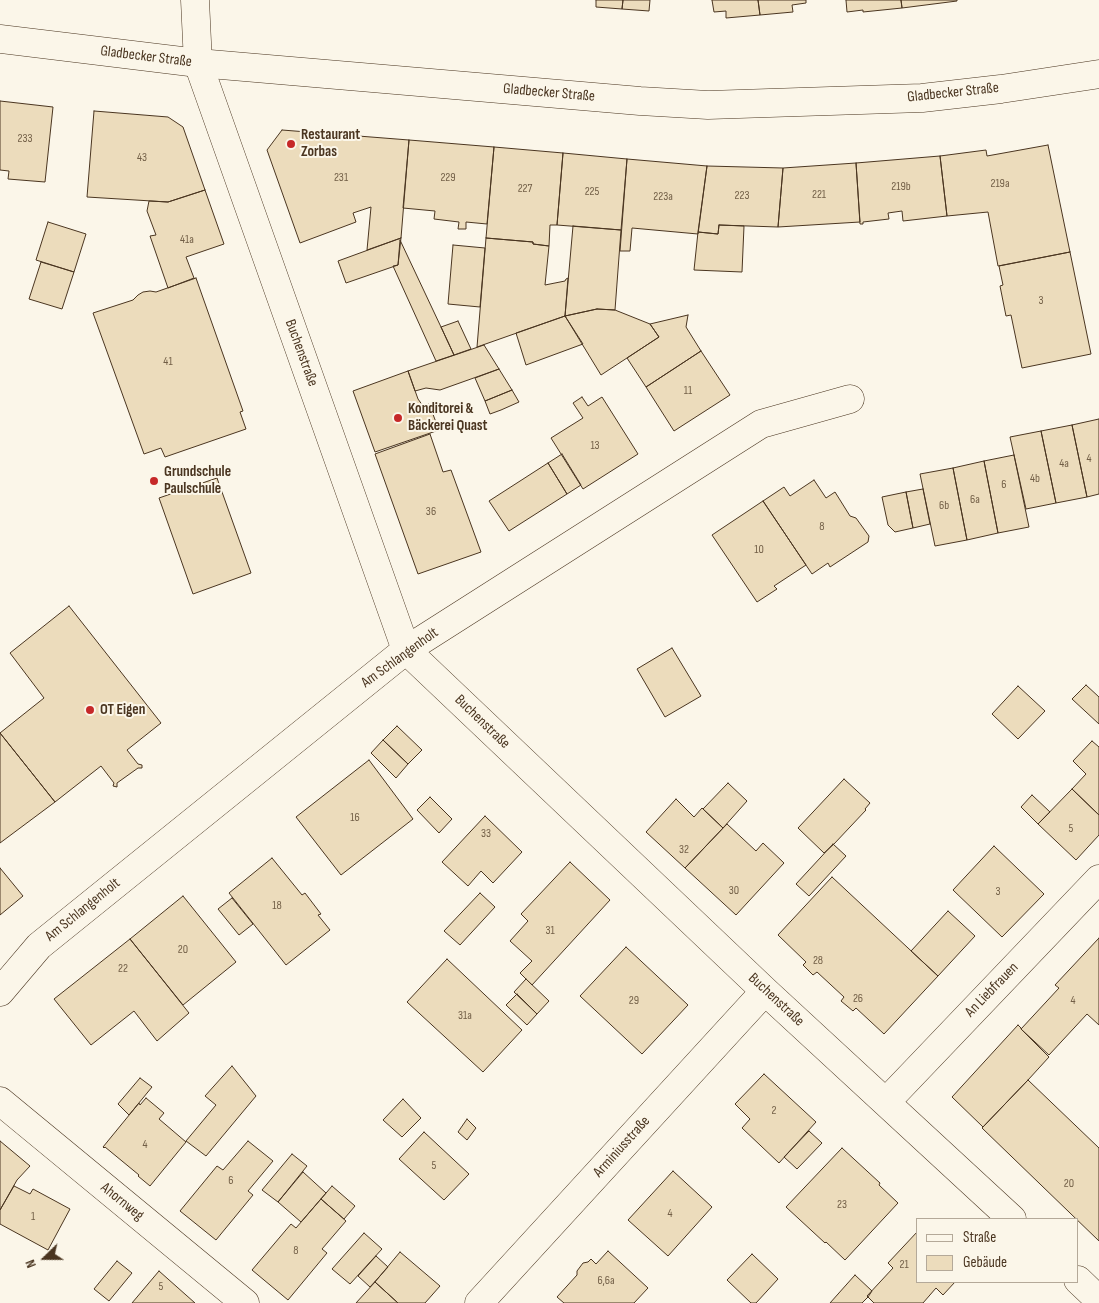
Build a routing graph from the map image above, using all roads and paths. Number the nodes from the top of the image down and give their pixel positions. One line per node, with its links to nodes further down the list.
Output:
1 (195, 0): 3 (street, Buchenstraße)
2 (0, 39): 3 (street, Gladbecker Straße)
3 (198, 63): 4 (street, Gladbecker Straße); 6 (street, Buchenstraße)
4 (1099, 74)
5 (850, 399): 6 (street, Am Schlangenholt)
6 (406, 650): 8 (street, Buchenstraße); 9 (street, Am Schlangenholt)
7 (1099, 879): 11 (street, An Liebfrauen)
8 (765, 991): 11 (street, Buchenstraße); 16 (street, Arminiusstraße)
9 (0, 992)
10 (0, 1101): 15 (street, Ahornweg)
11 (886, 1102): 12 (street, Buchenstraße)
12 (1011, 1218)
13 (1079, 1281): 14 (street)
14 (1099, 1300)
15 (245, 1303)
16 (479, 1303)

